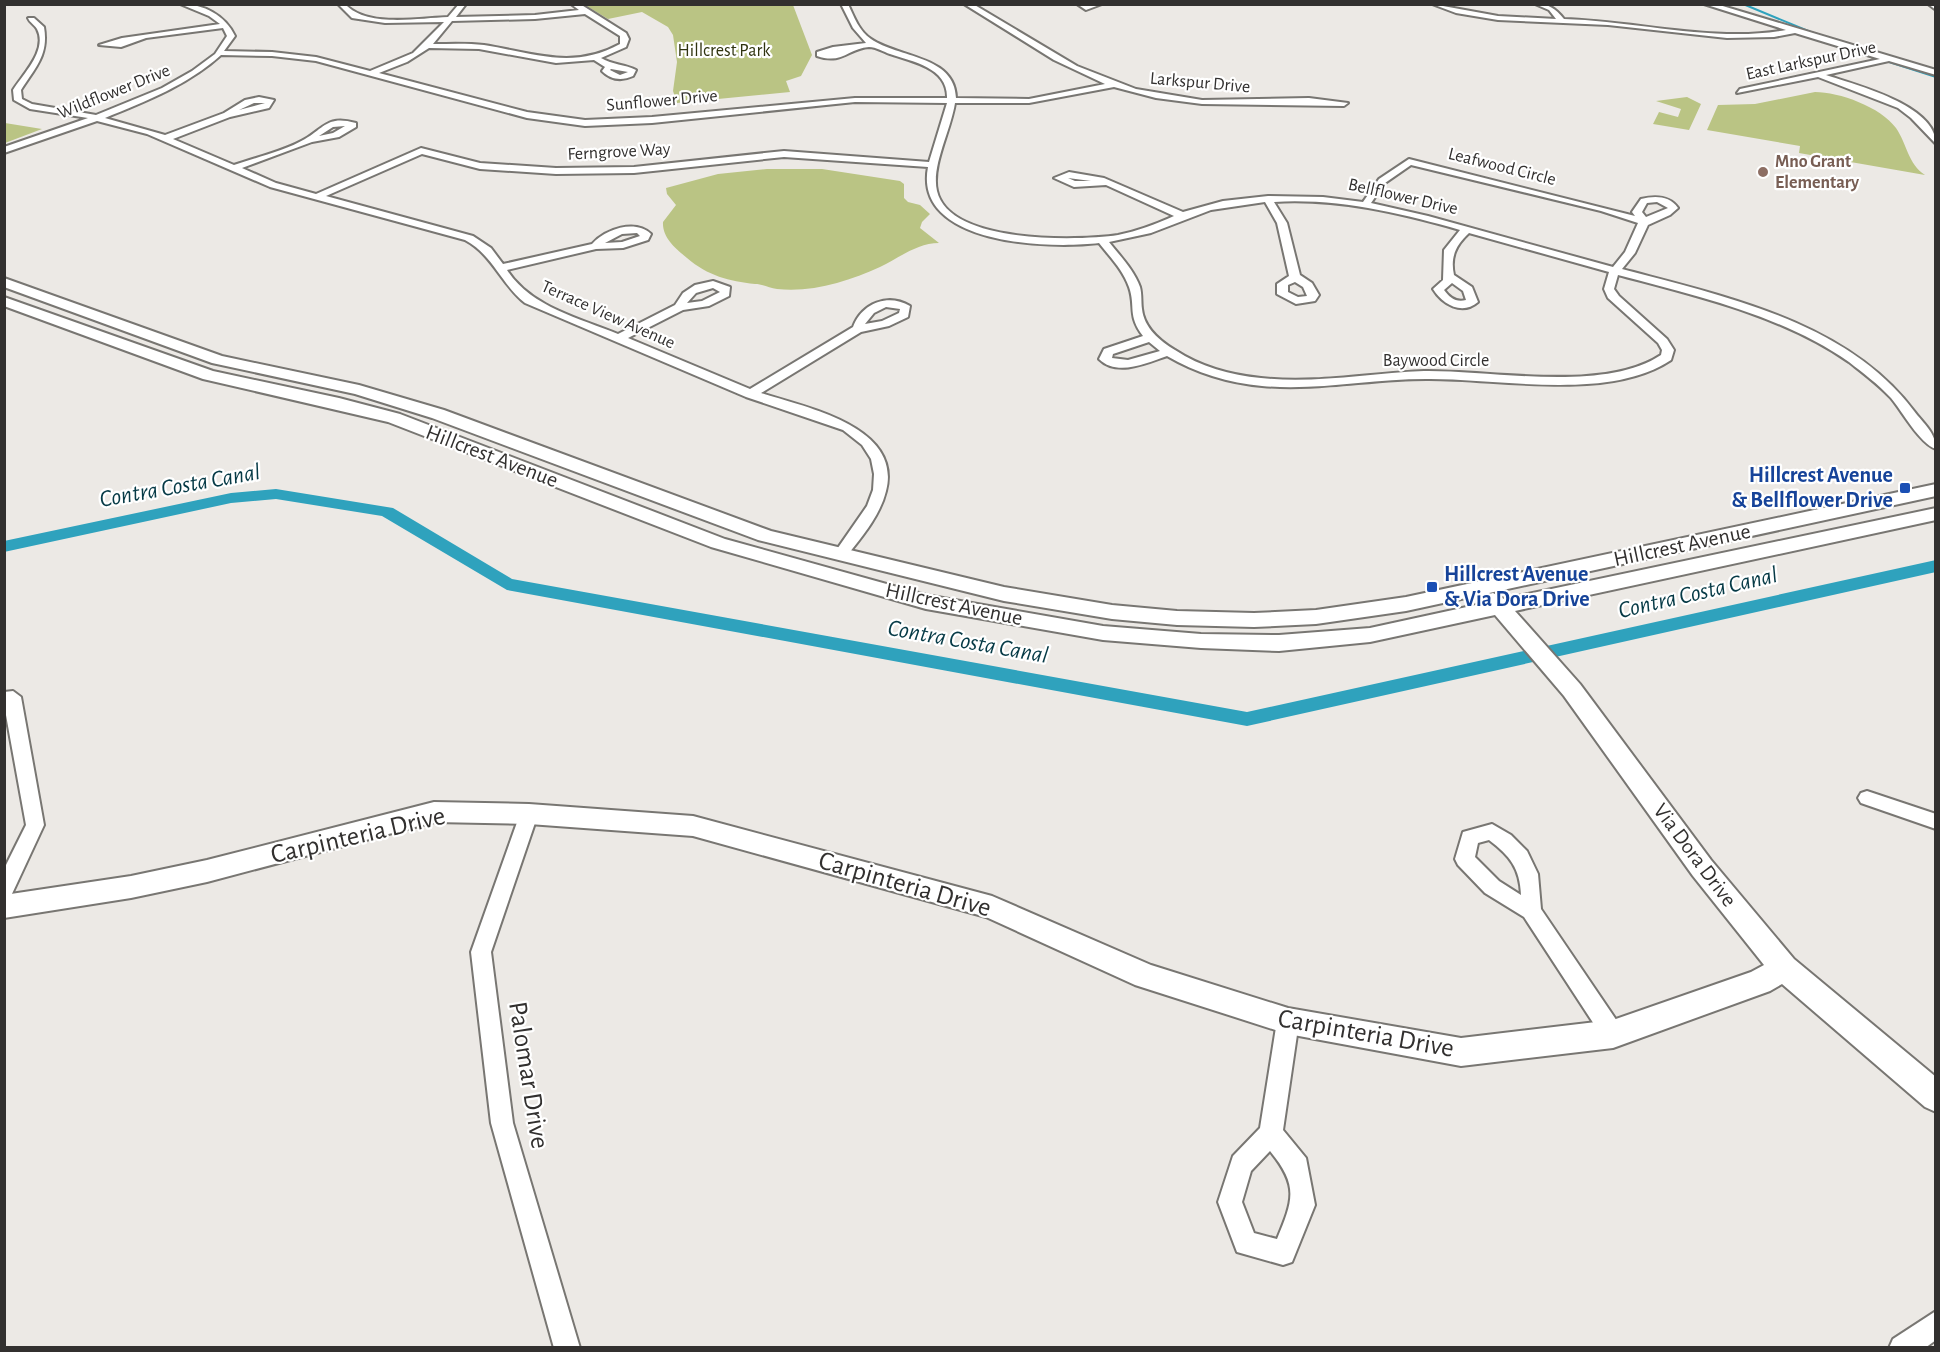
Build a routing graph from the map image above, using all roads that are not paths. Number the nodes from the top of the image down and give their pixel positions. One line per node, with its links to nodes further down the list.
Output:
1 (183, 4): 19 (street)
2 (341, 4): 16 (street)
3 (463, 4): 16 (street)
4 (574, 4): 15 (street)
5 (844, 4): 22 (street)
6 (967, 4): 32 (street, Larkspur Drive)
7 (1080, 4): 8 (street)
8 (1099, 4)
9 (1435, 4): 18 (street)
10 (1538, 4): 13 (street)
11 (1707, 4): 20 (street)
12 (1931, 4): 14 (street)
13 (1553, 7): 18 (street)
14 (1935, 8)
15 (584, 12): 16 (street); 26 (street)
16 (450, 19): 23 (street)
17 (31, 20): 37 (street, Terrace View Avenue)
18 (1561, 20): 20 (street)
19 (226, 25): 21 (street); 25 (street)
20 (1799, 30): 27 (street)
21 (143, 38)
22 (874, 44): 24 (street); 34 (street)
23 (430, 46): 26 (street); 29 (street)
24 (853, 49)
25 (218, 53): 29 (street, Sunflower Drive); 37 (street, Wildflower Drive)
26 (594, 57): 28 (street)
27 (1889, 59): 30 (street); 31 (street, East Larkspur Drive)
28 (609, 66)
29 (372, 73): 34 (street, Sunflower Drive)
30 (1935, 73)
31 (1821, 76): 33 (street, East Larkspur Drive); 40 (street)
32 (1114, 85): 34 (street, Sunflower Drive); 35 (street, Larkspur Drive)
33 (1740, 91)
34 (952, 101): 42 (street, Bellflower Drive)
35 (1344, 103)
36 (227, 115): 38 (street)
37 (96, 118): 38 (street, Terrace View Avenue); 41 (street, Wildflower Drive)
38 (166, 138): 43 (street, Terrace View Avenue)
39 (310, 140): 43 (street)
40 (1935, 141)
41 (4, 150)
42 (935, 165): 45 (street, Ferngrove Way); 50 (street, Bellflower Drive)
43 (235, 168): 45 (street, Terrace View Avenue)
44 (1104, 183): 48 (street)
45 (315, 198): 52 (street, Terrace View Avenue)
46 (1268, 199): 47 (street, Bellflower Drive); 48 (street, Bellflower Drive); 55 (street)
47 (1366, 204): 49 (street, Bellflower Drive); 53 (street, Leafwood Circle)
48 (1183, 216): 50 (street, Bellflower Drive)
49 (1466, 230): 53 (street, Bellflower Drive); 54 (street)
50 (1103, 241): 62 (street, Baywood Circle)
51 (597, 246): 52 (street)
52 (500, 268): 63 (street, Terrace View Avenue)
53 (1615, 271): 64 (street, Baywood Circle); 66 (street, Bellflower Drive)
54 (1449, 276)
55 (1294, 277)
56 (4, 282): 60 (main road, Hillcrest Avenue)
57 (4, 301): 59 (main road, Hillcrest Avenue)
58 (680, 307): 63 (street)
59 (39, 314): 60 (main road); 71 (main road, Hillcrest Avenue)
60 (116, 323): 69 (main road, Hillcrest Avenue)
61 (858, 329): 65 (street)
62 (1150, 338): 64 (street, Baywood Circle); 64 (street)
63 (618, 339): 65 (street, Terrace View Avenue)
64 (1168, 352)
65 (750, 394): 69 (street, Terrace View Avenue)
66 (1935, 445)
67 (1935, 490): 70 (main road, Hillcrest Avenue)
68 (1935, 514): 71 (main road, Hillcrest Avenue)
69 (840, 555): 70 (main road, Hillcrest Avenue)
70 (1482, 588): 71 (main road, Via Dora Drive)
71 (1500, 608): 79 (main road, Via Dora Drive)
72 (9, 698): 76 (street)
73 (1867, 798): 75 (street)
74 (529, 814): 77 (main road, Carpinteria Drive); 80 (main road, Carpinteria Drive); 85 (street, Palomar Drive)
75 (1935, 822)
76 (4, 890)
77 (4, 907)
78 (1531, 911): 81 (street)
79 (1784, 968): 81 (main road, Carpinteria Drive); 82 (main road, Via Dora Drive)
80 (1288, 1022): 81 (main road, Carpinteria Drive); 83 (street)
81 (1613, 1034)
82 (1935, 1097)
83 (1271, 1134)
84 (1935, 1324): 86 (street)
85 (567, 1347)
86 (1902, 1347)

